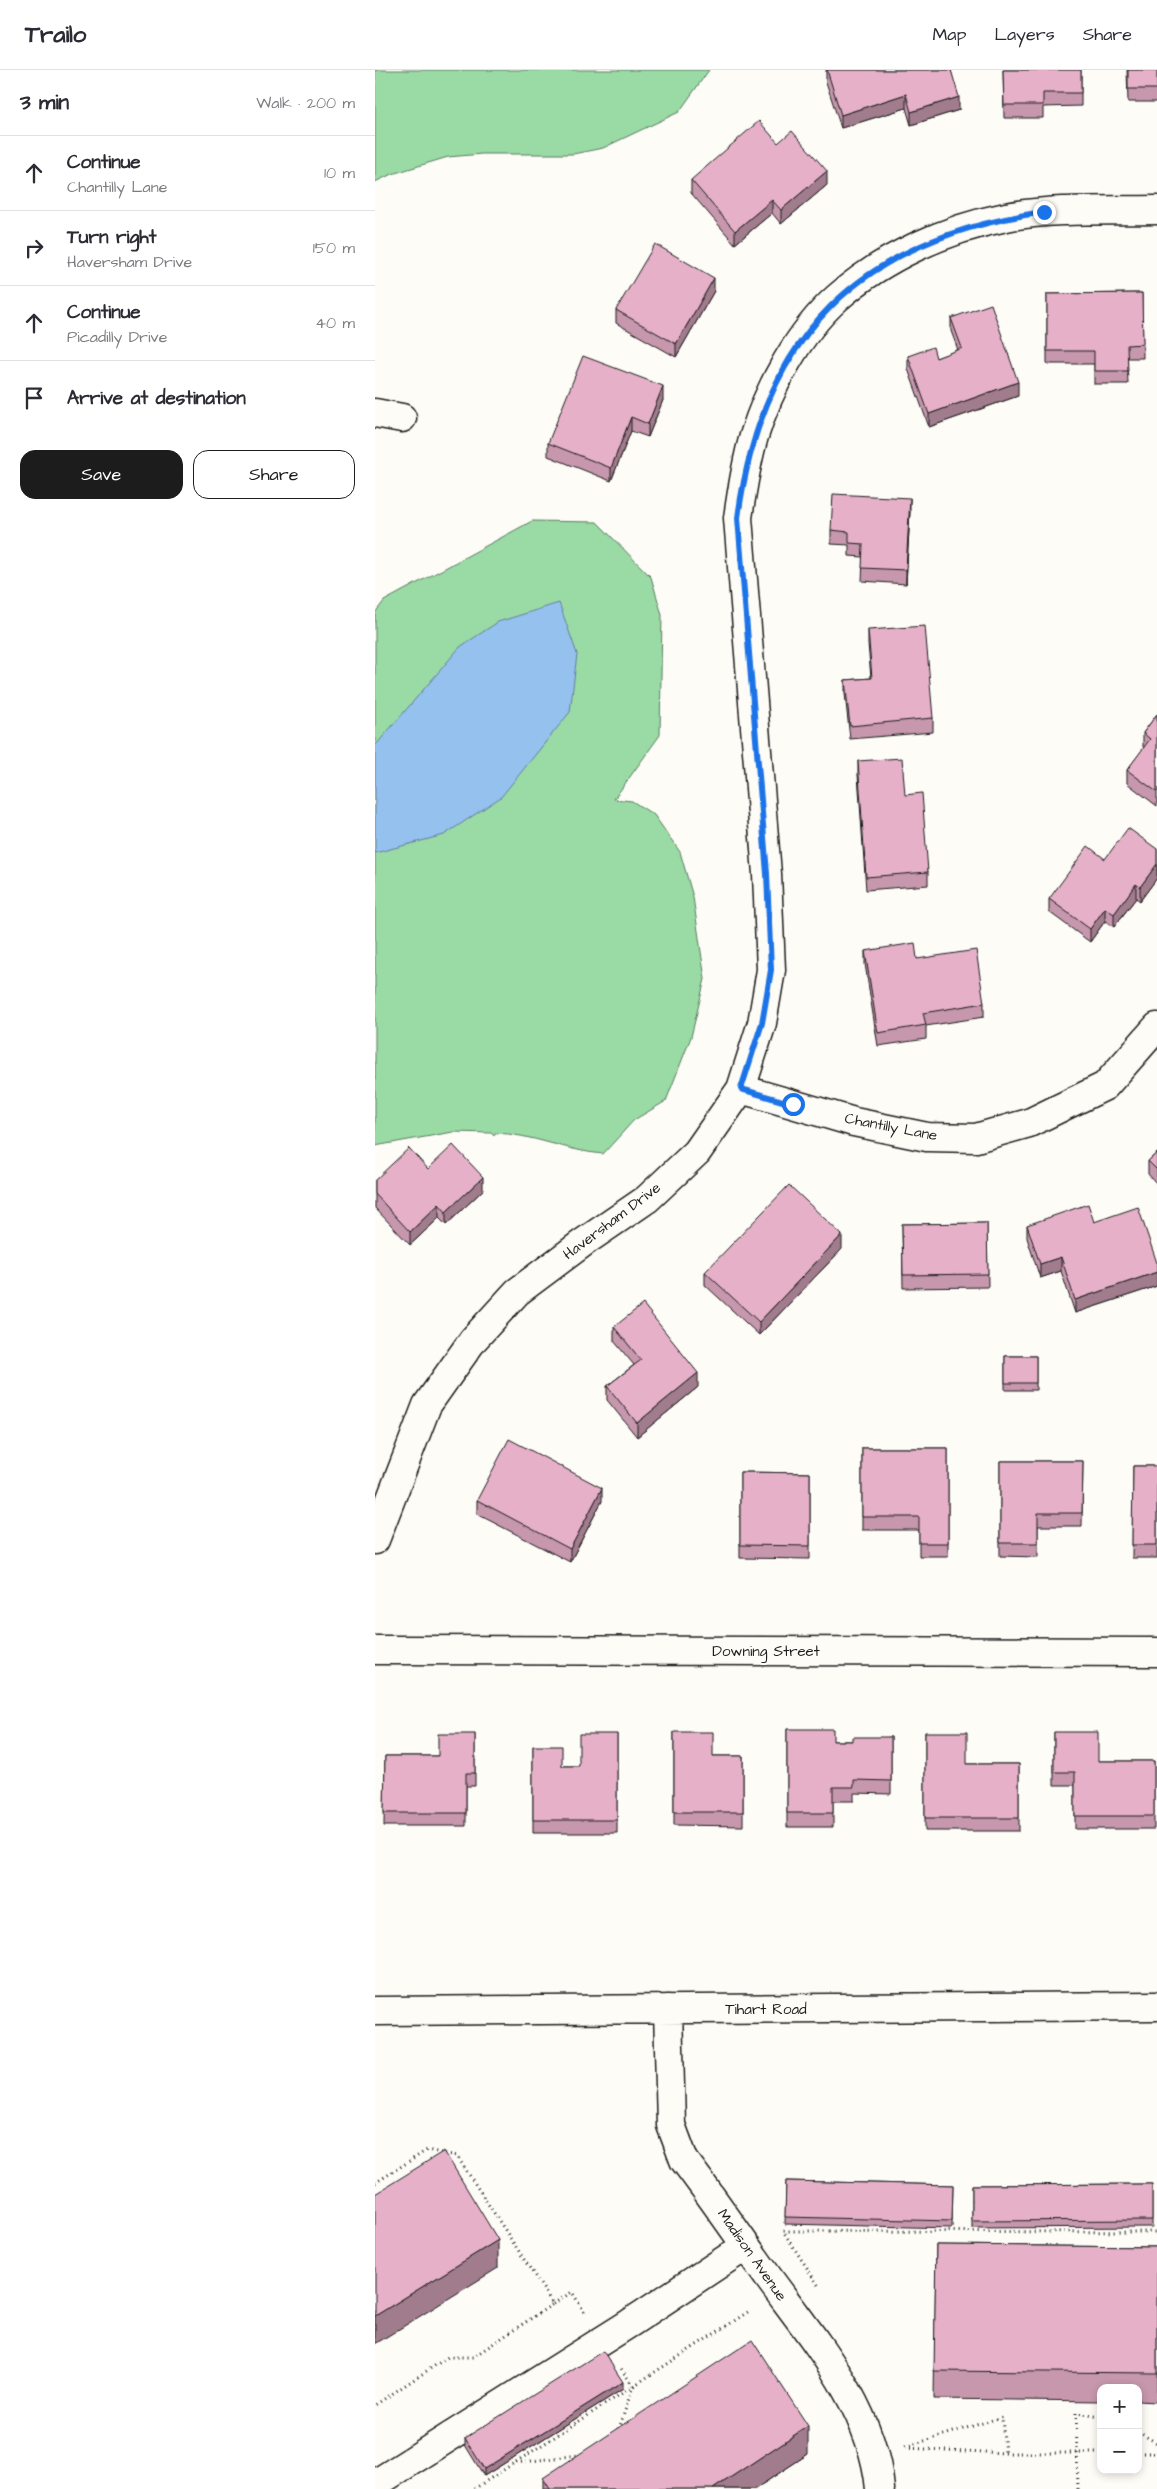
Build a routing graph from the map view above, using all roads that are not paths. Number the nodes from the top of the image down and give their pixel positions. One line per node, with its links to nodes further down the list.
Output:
1 (1157, 210): 5 (street, Haversham Drive)
2 (375, 413): 3 (street)
3 (402, 418)
4 (1157, 1027): 5 (street, Chantilly Lane)
5 (741, 1089): 6 (street, Haversham Drive)
6 (375, 1540)
7 (375, 1650): 8 (street, Downing Street)
8 (1157, 1652)
9 (1157, 2006): 10 (street, Tihart Road)
10 (668, 2009): 11 (street, Tihart Road); 12 (street, Madison Avenue)
11 (375, 2011)
12 (746, 2246): 13 (street); 14 (street, Madison Avenue)
13 (375, 2484)
14 (880, 2489)

